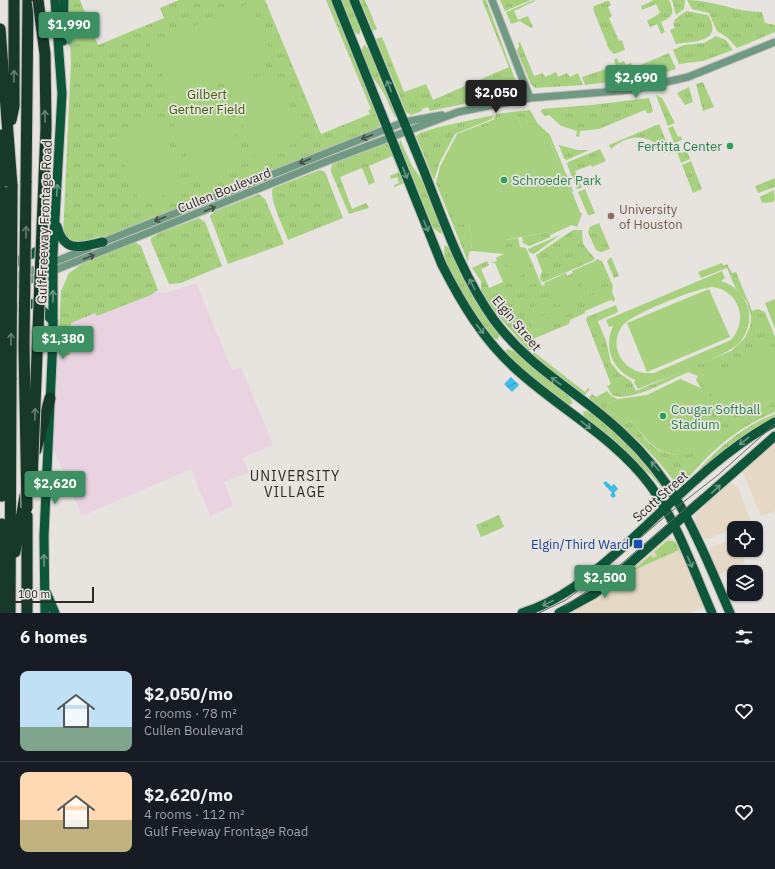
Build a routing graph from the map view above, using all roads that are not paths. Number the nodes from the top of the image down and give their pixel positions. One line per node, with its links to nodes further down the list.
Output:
1 (14, 0): 17 (highway, one-way to 1)
2 (28, 0): 36 (highway, one-way to 2, bridge)
3 (38, 0): 36 (highway, one-way to 3, bridge)
4 (55, 0): 13 (main road, Gulf Freeway Frontage Road)
5 (64, 0): 13 (main road)
6 (336, 0): 12 (main road)
7 (354, 0): 10 (main road, Elgin Street)
8 (492, 0): 14 (street)
9 (0, 29): 17 (highway)
10 (370, 39): 12 (main road); 16 (main road, Elgin Street, one-way to 10)
11 (775, 42): 14 (street, Cullen Boulevard)
12 (355, 45): 18 (main road)
13 (62, 94): 20 (main road, Gulf Freeway Frontage Road, one-way to 13)
14 (530, 98): 16 (street, Cullen Boulevard)
15 (0, 109): 19 (highway)
16 (405, 126): 18 (street, Cullen Boulevard); 21 (main road, Elgin Street)
17 (8, 128): 19 (highway)
18 (389, 133): 23 (main road, one-way to 23); 24 (street, Cullen Boulevard, one-way to 24); 25 (street, Cullen Boulevard, one-way to 18)
19 (7, 189): 31 (highway, bridge)
20 (56, 220): 22 (main road, Gulf Freeway Frontage Road); 24 (main road)
21 (449, 234): 23 (main road); 35 (main road, Elgin Street, one-way to 21)
22 (54, 235): 25 (main road, Gulf Freeway Frontage Road); 26 (main road)
23 (432, 241): 37 (main road, one-way to 37)
24 (103, 242): 25 (street, Cullen Boulevard)
25 (53, 267): 27 (street, Cullen Boulevard); 28 (street, Cullen Boulevard); 30 (main road, Gulf Freeway Frontage Road, one-way to 25)
26 (0, 270)
27 (0, 283)
28 (0, 292)
29 (0, 313): 30 (main road)
30 (53, 321): 32 (main road, Gulf Freeway Frontage Road)
31 (7, 379): 40 (highway); 42 (highway)
32 (50, 398): 40 (highway); 41 (main road, Gulf Freeway Frontage Road, one-way to 32)
33 (775, 422): 35 (main road, Scott Street, one-way to 35)
34 (775, 436): 38 (main road, one-way to 34)
35 (677, 498): 37 (main road, Scott Street); 38 (main road, Elgin Street)
36 (27, 508): 44 (highway)
37 (665, 509): 39 (main road); 47 (main road, Scott Street, one-way to 47)
38 (687, 515): 39 (main road); 50 (main road, Elgin Street)
39 (674, 526): 48 (main road); 49 (main road, one-way to 49)
40 (10, 578): 43 (highway)
41 (44, 588): 45 (main road, Gulf Freeway Frontage Road); 46 (main road)
42 (2, 613)
43 (10, 613)
44 (27, 613)
45 (45, 613)
46 (55, 613)
47 (522, 613)
48 (559, 613)
49 (712, 613)
50 (730, 613)

